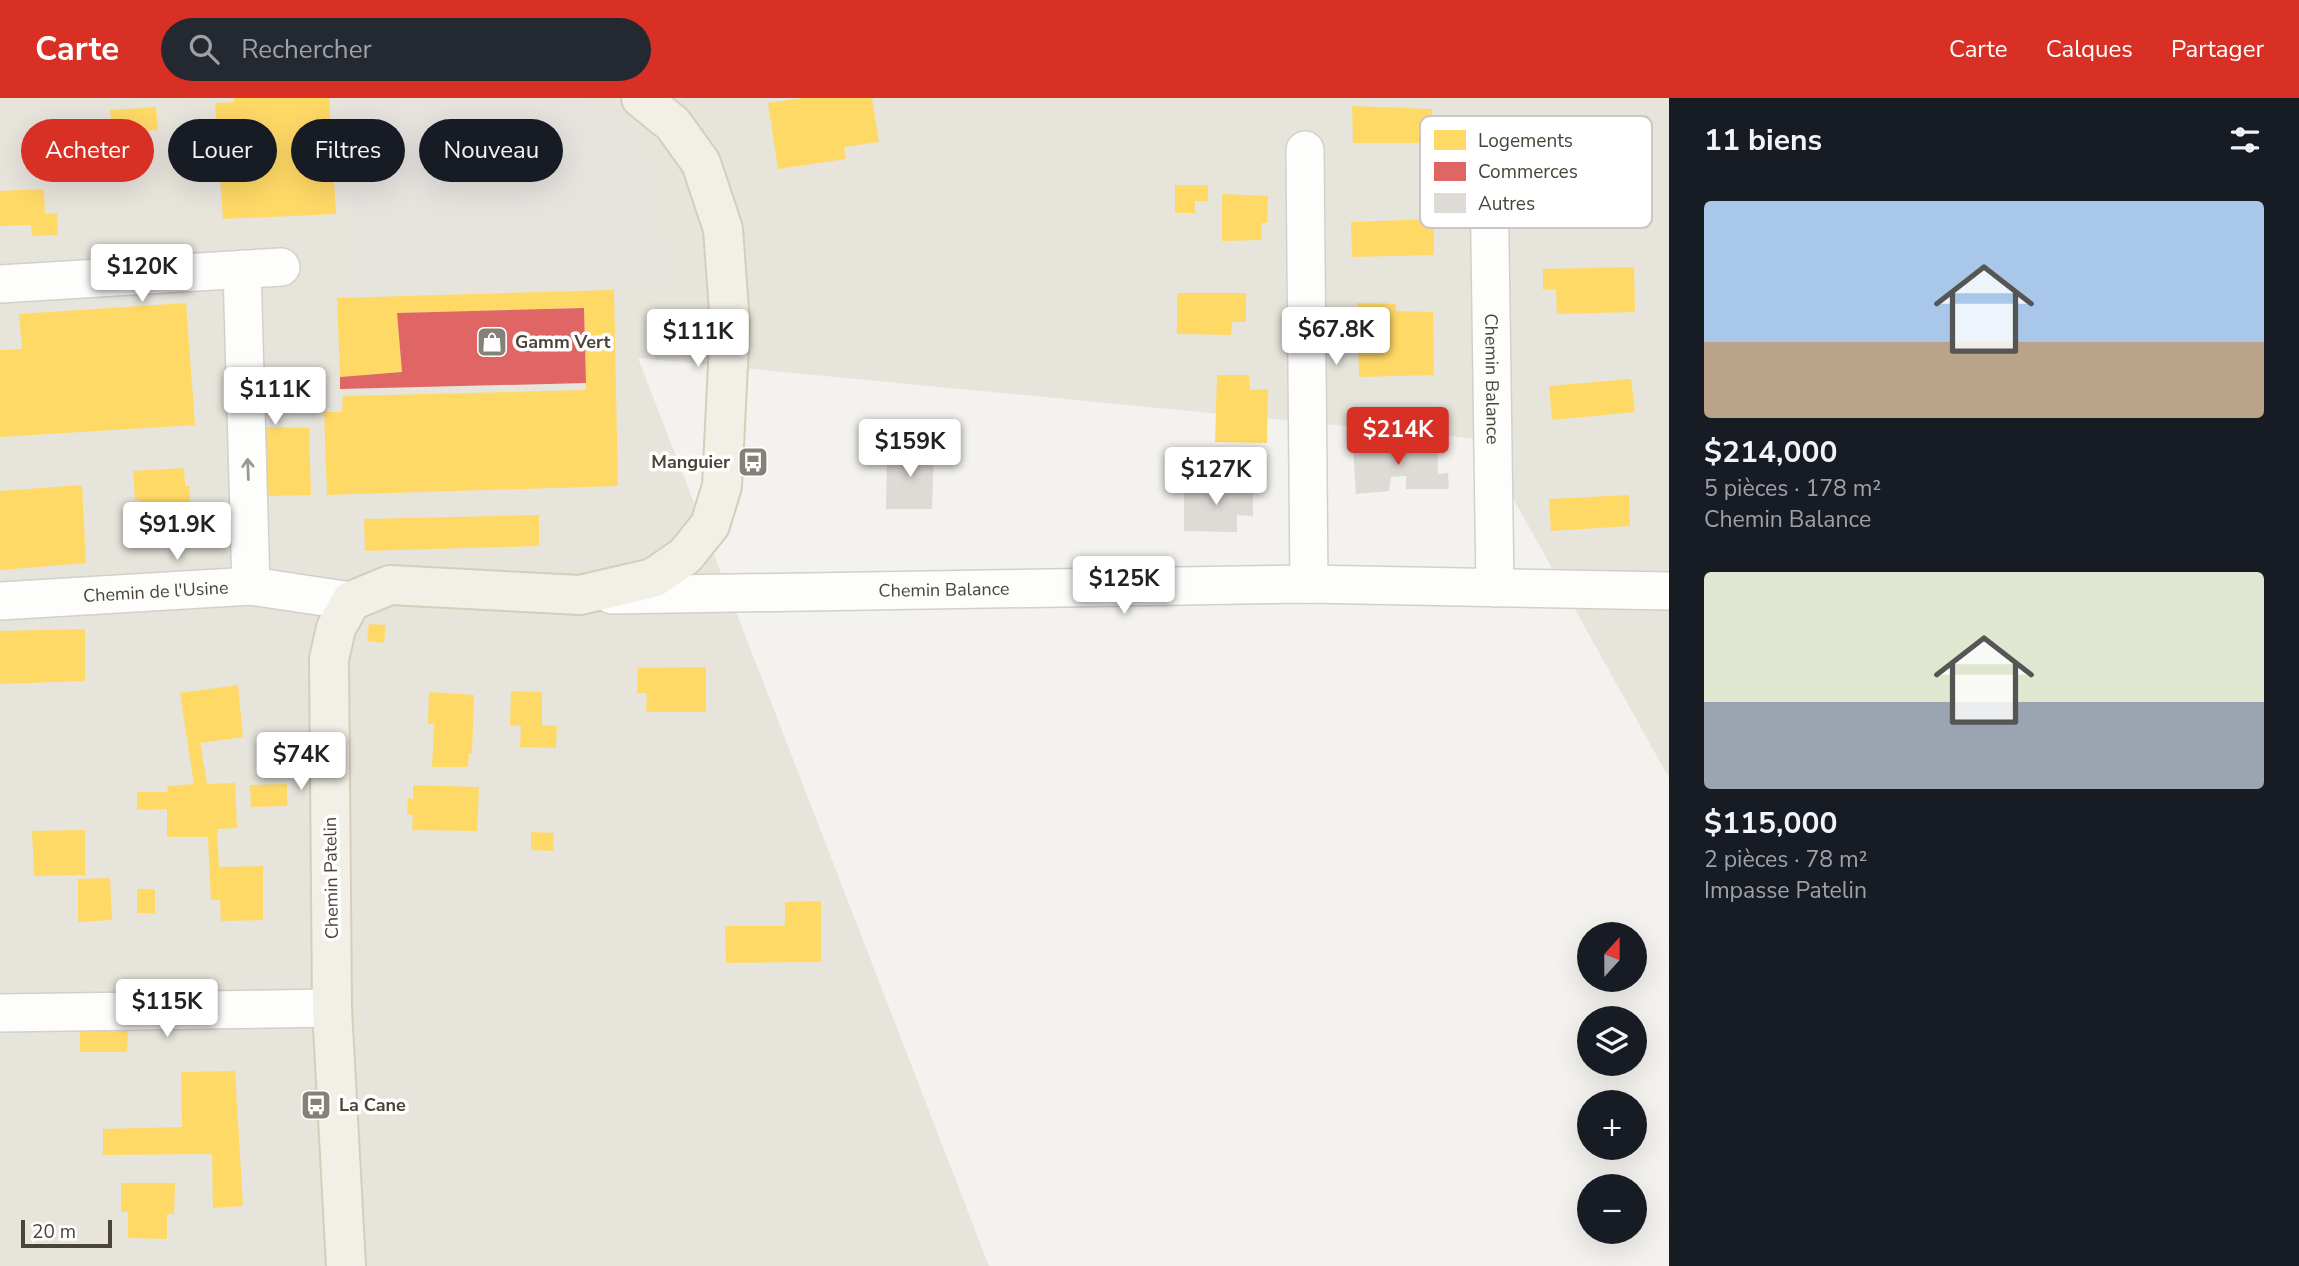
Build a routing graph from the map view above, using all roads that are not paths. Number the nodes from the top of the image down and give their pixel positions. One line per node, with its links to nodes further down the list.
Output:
1 (641, 98): 11 (main road)
2 (1305, 150): 7 (street)
3 (1490, 228): 9 (street, Chemin Balance)
4 (281, 267): 5 (street)
5 (242, 269): 6 (street); 8 (street, one-way to 5)
6 (0, 284)
7 (1309, 584): 9 (street, Chemin Balance); 11 (street, Chemin Balance)
8 (251, 586): 12 (street, Chemin de l'Usine); 13 (street, Chemin de l'Usine)
9 (1495, 588): 10 (street, Chemin Balance)
10 (1669, 591)
11 (580, 596): 13 (main road)
12 (0, 601)
13 (351, 601): 14 (main road, Chemin Patelin)
14 (332, 1007): 15 (street); 16 (main road, Chemin Patelin)
15 (0, 1013)
16 (346, 1266)

